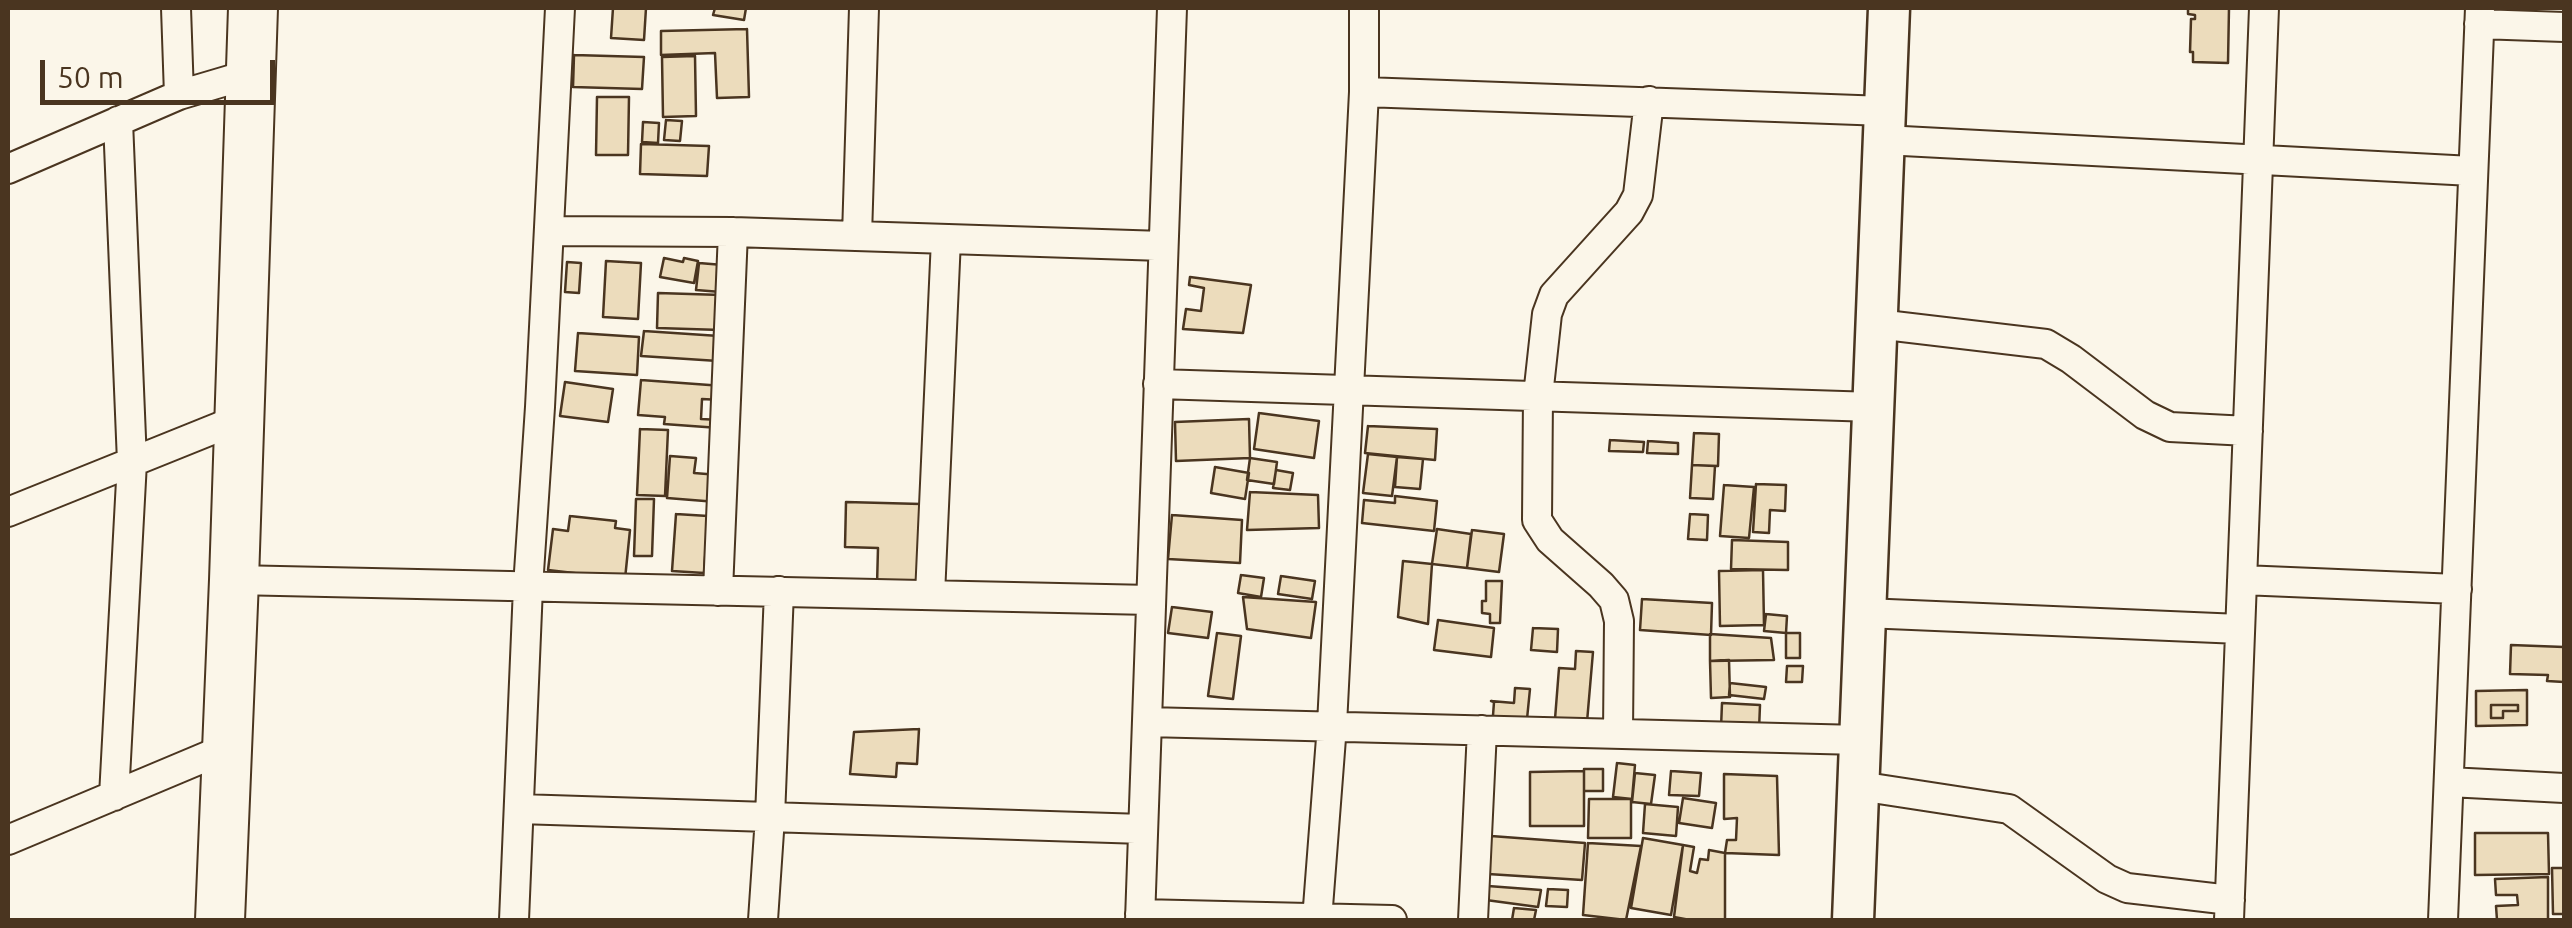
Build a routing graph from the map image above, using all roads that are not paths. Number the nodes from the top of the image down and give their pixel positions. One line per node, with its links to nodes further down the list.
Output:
1 (176, 8): 13 (street)
2 (253, 8): 11 (highway)
3 (560, 8): 20 (street)
4 (864, 8): 22 (street)
5 (1172, 8): 24 (street)
6 (1364, 8): 12 (street)
7 (1889, 8): 16 (main road)
8 (2264, 8): 17 (street)
9 (2479, 16): 10 (street); 19 (street)
10 (2564, 27)
11 (250, 74): 13 (street); 30 (highway)
12 (1364, 92): 14 (street); 27 (street)
13 (179, 95): 15 (street)
14 (1649, 101): 16 (street); 28 (street)
15 (118, 121): 18 (street); 32 (street)
16 (1884, 126): 17 (street); 25 (main road)
17 (2258, 160): 19 (street); 31 (street)
18 (8, 169)
19 (2472, 172): 37 (street)
20 (549, 231): 21 (street); 36 (street)
21 (733, 232): 22 (street); 38 (street)
22 (857, 236): 23 (street)
23 (946, 239): 24 (street); 40 (street)
24 (1163, 246): 26 (street)
25 (1877, 324): 29 (main road); 31 (street)
26 (1158, 384): 27 (street); 41 (street)
27 (1349, 390): 28 (street); 45 (street)
28 (1538, 396): 29 (street); 47 (street)
29 (1874, 407): 42 (main road)
30 (239, 419): 32 (street); 34 (highway)
31 (2248, 431): 35 (street)
32 (132, 462): 33 (street); 53 (street)
33 (8, 512)
34 (234, 580): 36 (street); 49 (highway)
35 (2242, 580): 37 (street); 43 (street)
36 (528, 587): 38 (street); 54 (street)
37 (2457, 589): 50 (street)
38 (718, 590): 39 (street)
39 (779, 591): 40 (street); 55 (street)
40 (930, 595): 41 (street)
41 (1151, 600): 44 (street)
42 (1865, 614): 43 (street); 48 (main road)
43 (2240, 629): 58 (street)
44 (1147, 722): 45 (street); 56 (street)
45 (1332, 725): 46 (street); 63 (street)
46 (1482, 730): 47 (street); 65 (street)
47 (1618, 734): 48 (street)
48 (1860, 740): 51 (main road)
49 (227, 748): 53 (street); 60 (highway)
50 (2449, 782): 52 (street); 67 (street)
51 (1859, 786): 58 (street); 66 (main road)
52 (2564, 788)
53 (114, 796): 57 (street)
54 (519, 809): 55 (street); 61 (street)
55 (770, 817): 56 (street); 62 (street)
56 (1143, 829): 59 (street)
57 (8, 840)
58 (2230, 910)
59 (1140, 918): 63 (street)
60 (220, 920)
61 (514, 920)
62 (763, 920)
63 (1318, 920): 64 (street)
64 (1392, 920)
65 (1473, 920)
66 (1854, 920)
67 (2444, 920)

